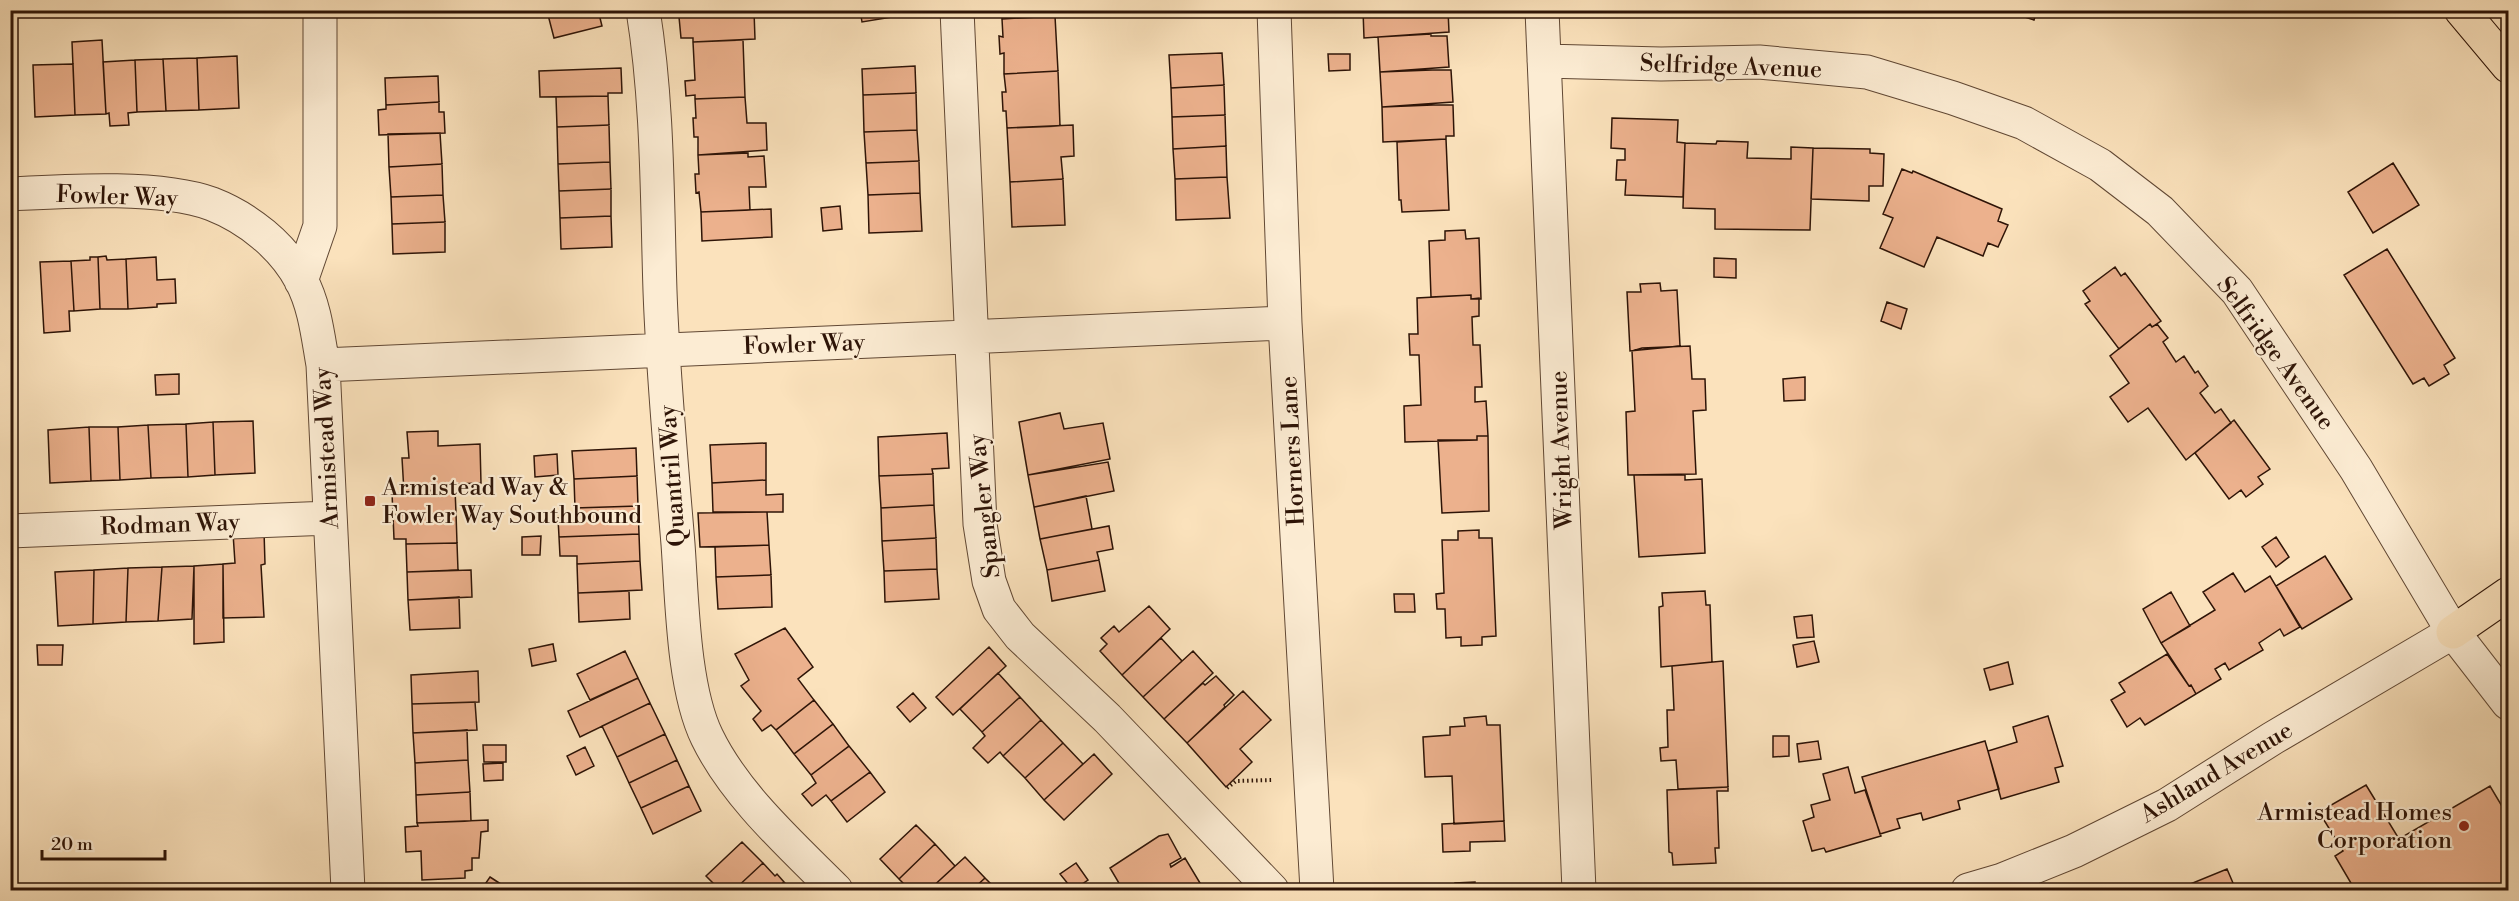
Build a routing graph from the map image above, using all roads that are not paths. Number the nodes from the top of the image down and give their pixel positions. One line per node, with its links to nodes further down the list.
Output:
1 (320, 10): 12 (street)
2 (643, 10): 15 (street, Quantril Way)
3 (957, 10): 14 (street, Spangler Way)
4 (1274, 10): 13 (street, Horners Lane)
5 (1542, 10): 9 (street, Wright Avenue)
6 (2461, 10): 10 (main road)
7 (2481, 10): 8 (main road)
8 (2508, 58)
9 (1544, 61): 21 (street, Selfridge Avenue); 27 (street, Wright Avenue)
10 (2508, 66)
11 (10, 194): 12 (street, Fowler Way)
12 (301, 281): 16 (street, Armistead Way)
13 (1285, 323): 14 (street, Fowler Way); 26 (street, Horners Lane)
14 (971, 337): 15 (street, Fowler Way); 25 (street, Spangler Way)
15 (663, 350): 16 (street, Fowler Way); 24 (street, Quantril Way)
16 (323, 365): 17 (street, Armistead Way)
17 (330, 518): 18 (street, Rodman Way); 23 (street, Armistead Way)
18 (10, 531)
19 (2508, 594): 21 (main road)
20 (2508, 613): 21 (main road)
21 (2453, 632): 22 (street, Selfridge Avenue); 28 (street, Ashland Avenue)
22 (2508, 703)
23 (348, 891)
24 (836, 891)
25 (1272, 891)
26 (1317, 891)
27 (1579, 891)
28 (1968, 891)

